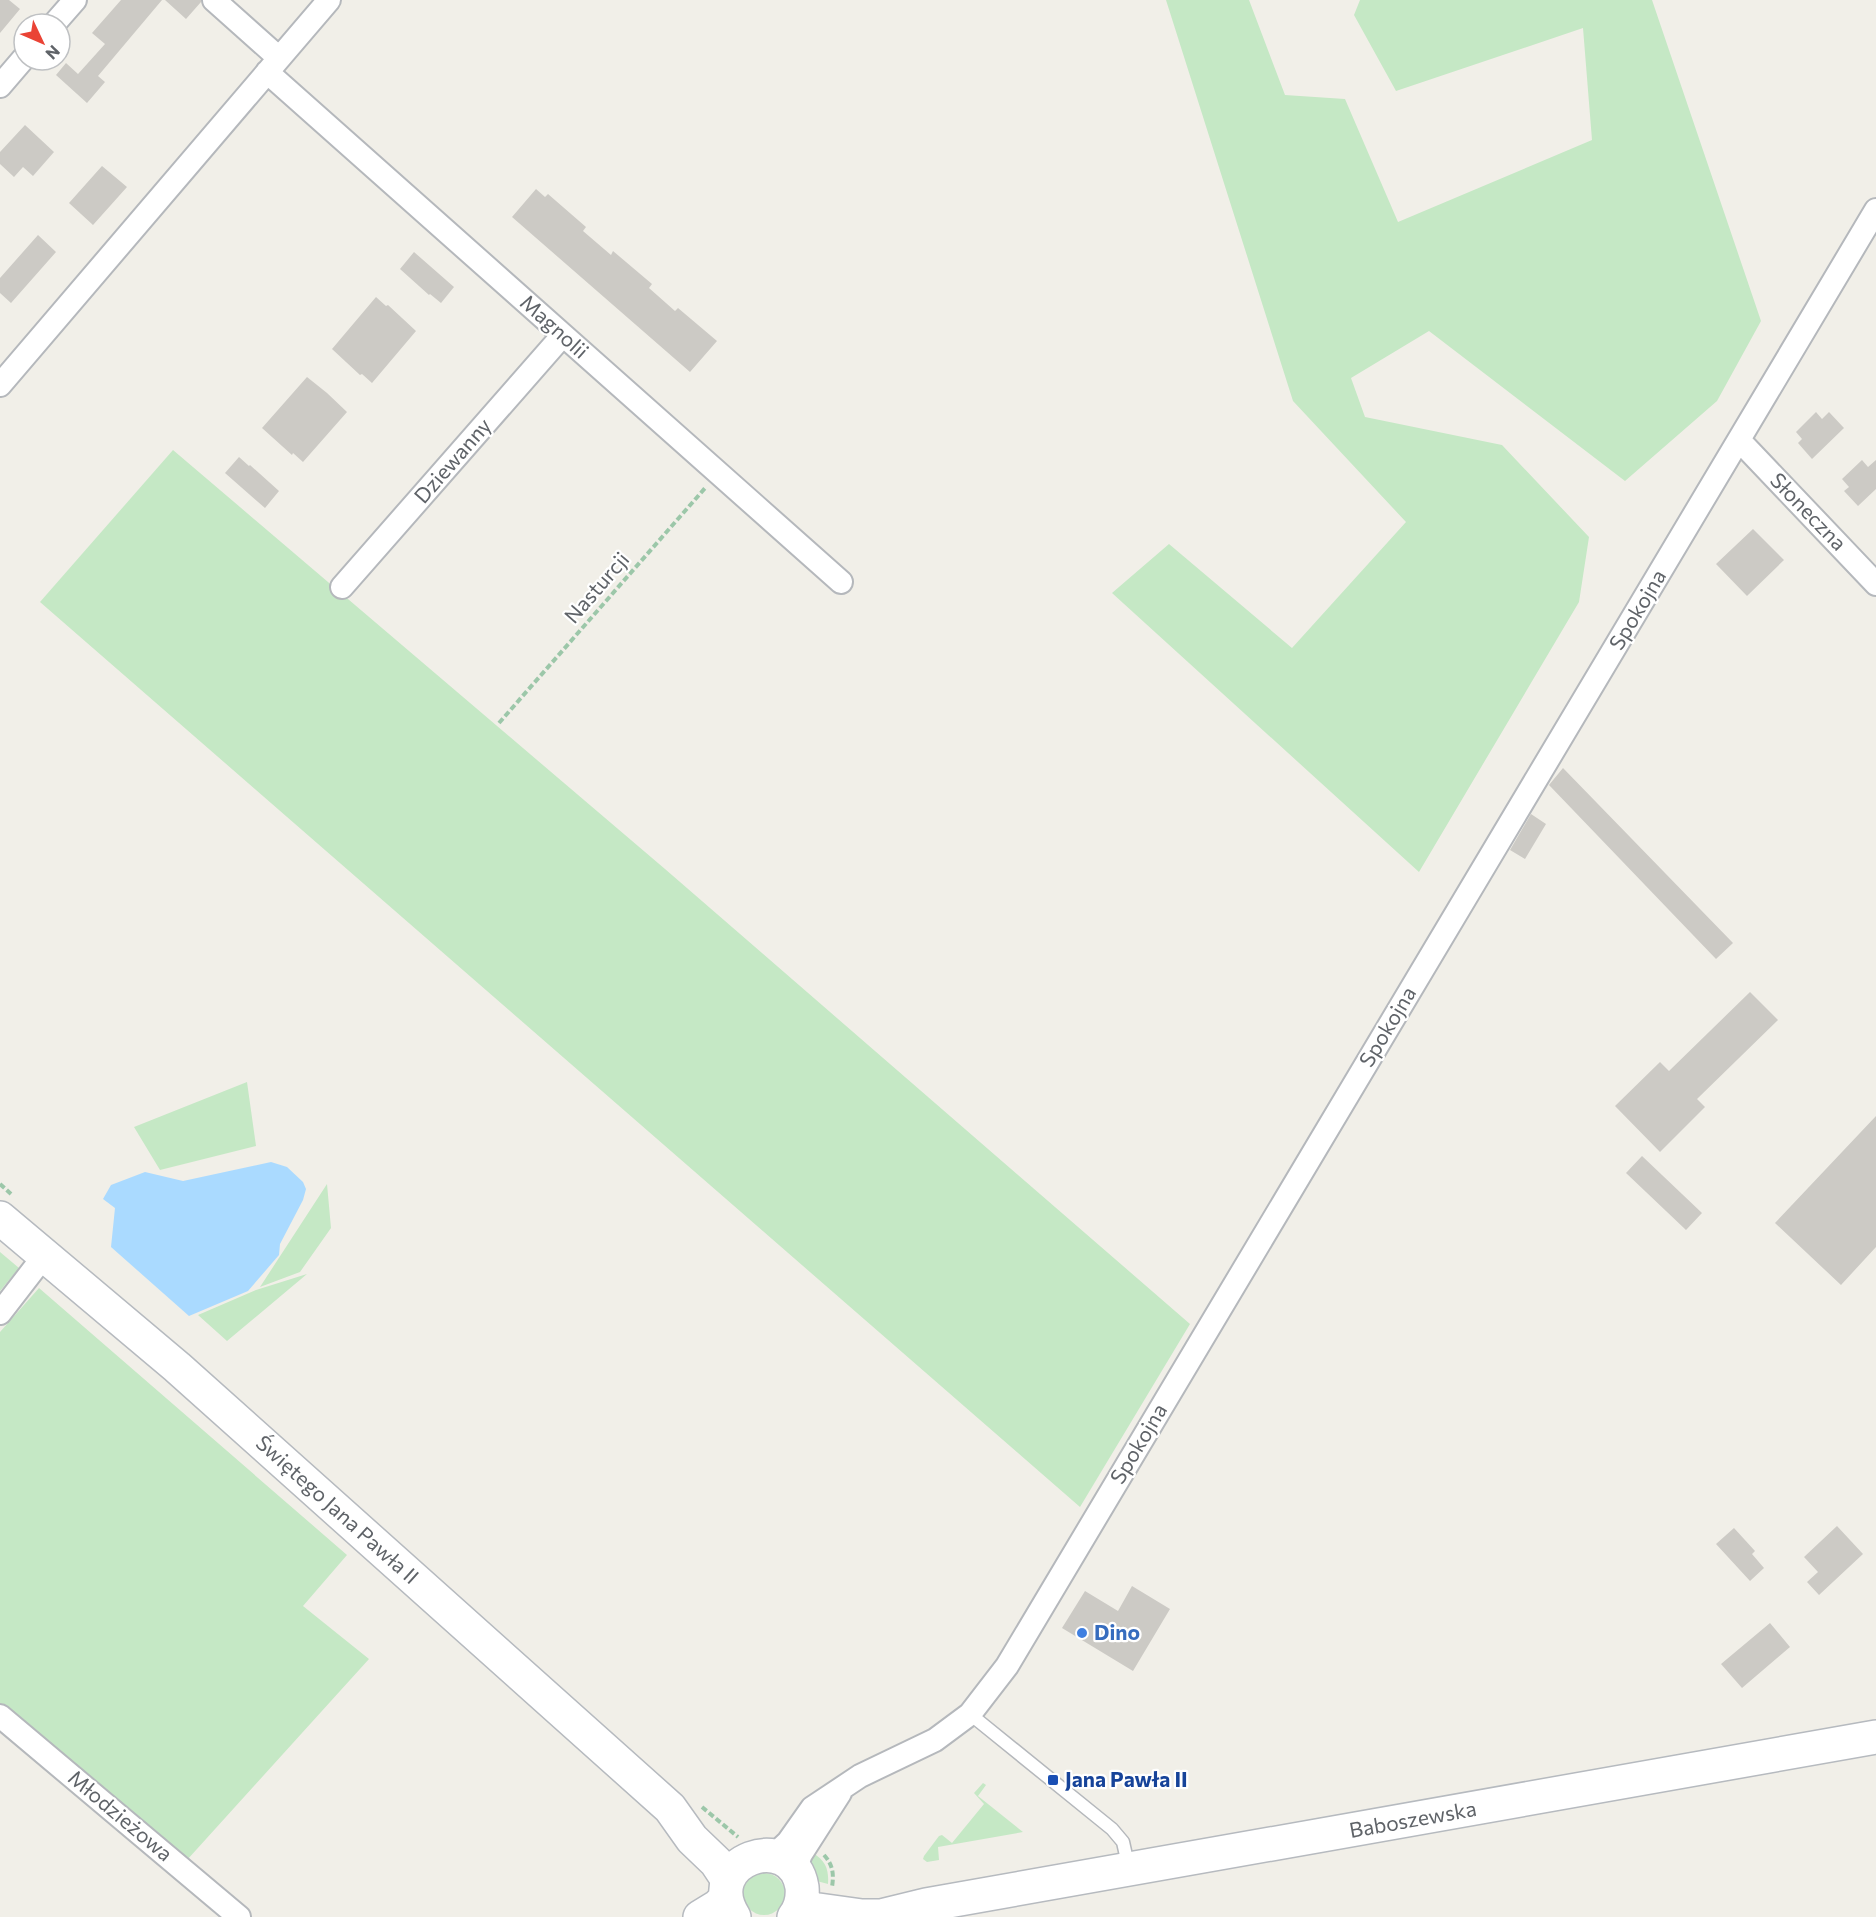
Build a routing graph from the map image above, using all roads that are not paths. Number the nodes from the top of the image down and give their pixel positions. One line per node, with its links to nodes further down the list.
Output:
1 (75, 0): 4 (street)
2 (214, 0): 5 (street, Magnolii)
3 (329, 0): 5 (street)
4 (64, 12)
5 (273, 65): 9 (street, Magnolii); 10 (street)
6 (12, 72): 7 (street)
7 (0, 86)
8 (1876, 210): 11 (street, Spokojna)
9 (563, 335): 12 (street, Magnolii); 14 (street, Dziewanny)
10 (0, 385)
11 (1739, 440): 13 (street, Słoneczna); 18 (street, Spokojna)
12 (841, 582)
13 (1876, 584)
14 (342, 587)
15 (0, 1218): 16 (street, Świętego Jana Pawła II)
16 (44, 1256): 17 (street); 22 (street, Świętego Jana Pawła II)
17 (0, 1313)
18 (970, 1714): 21 (lane); 22 (street, Spokojna)
19 (0, 1716): 24 (street, Młodzieżowa)
20 (1876, 1737): 21 (street, Baboszewska)
21 (1130, 1870): 23 (street, Baboszewska)
22 (766, 1888): 23 (street, Baboszewska); 25 (street)
23 (951, 1909)
24 (239, 1917)
25 (700, 1917)

